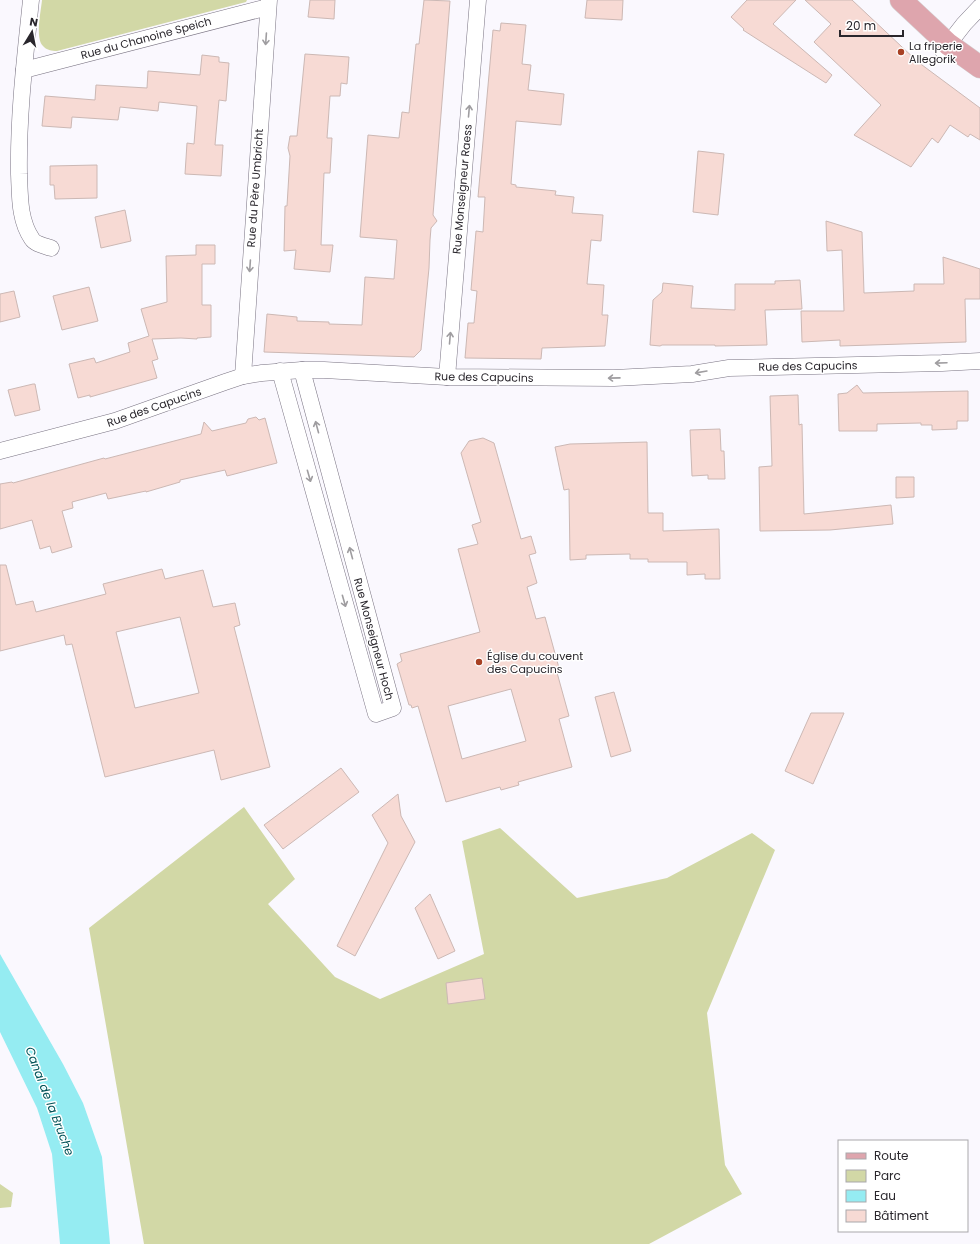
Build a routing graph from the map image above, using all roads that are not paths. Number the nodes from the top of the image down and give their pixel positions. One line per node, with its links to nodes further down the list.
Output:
1 (31, 0): 8 (street)
2 (478, 0): 14 (street, Rue Monseigneur Raess, one-way to 2)
3 (901, 0): 6 (main road)
4 (268, 4): 8 (street, Rue du Chanoine Speich); 13 (street, Rue du Père Umbricht, one-way to 13)
5 (980, 7): 6 (street)
6 (946, 48): 7 (main road)
7 (980, 67)
8 (24, 70): 9 (street)
9 (51, 248)
10 (980, 361): 14 (street, Rue des Capucins, one-way to 14)
11 (302, 370): 12 (street, Rue des Capucins); 12 (street, Rue Monseigneur Hoch, one-way to 11); 14 (street, Rue des Capucins)
12 (280, 371): 13 (street, Rue des Capucins)
13 (243, 376): 15 (street, Rue des Capucins)
14 (447, 377)
15 (0, 451)

